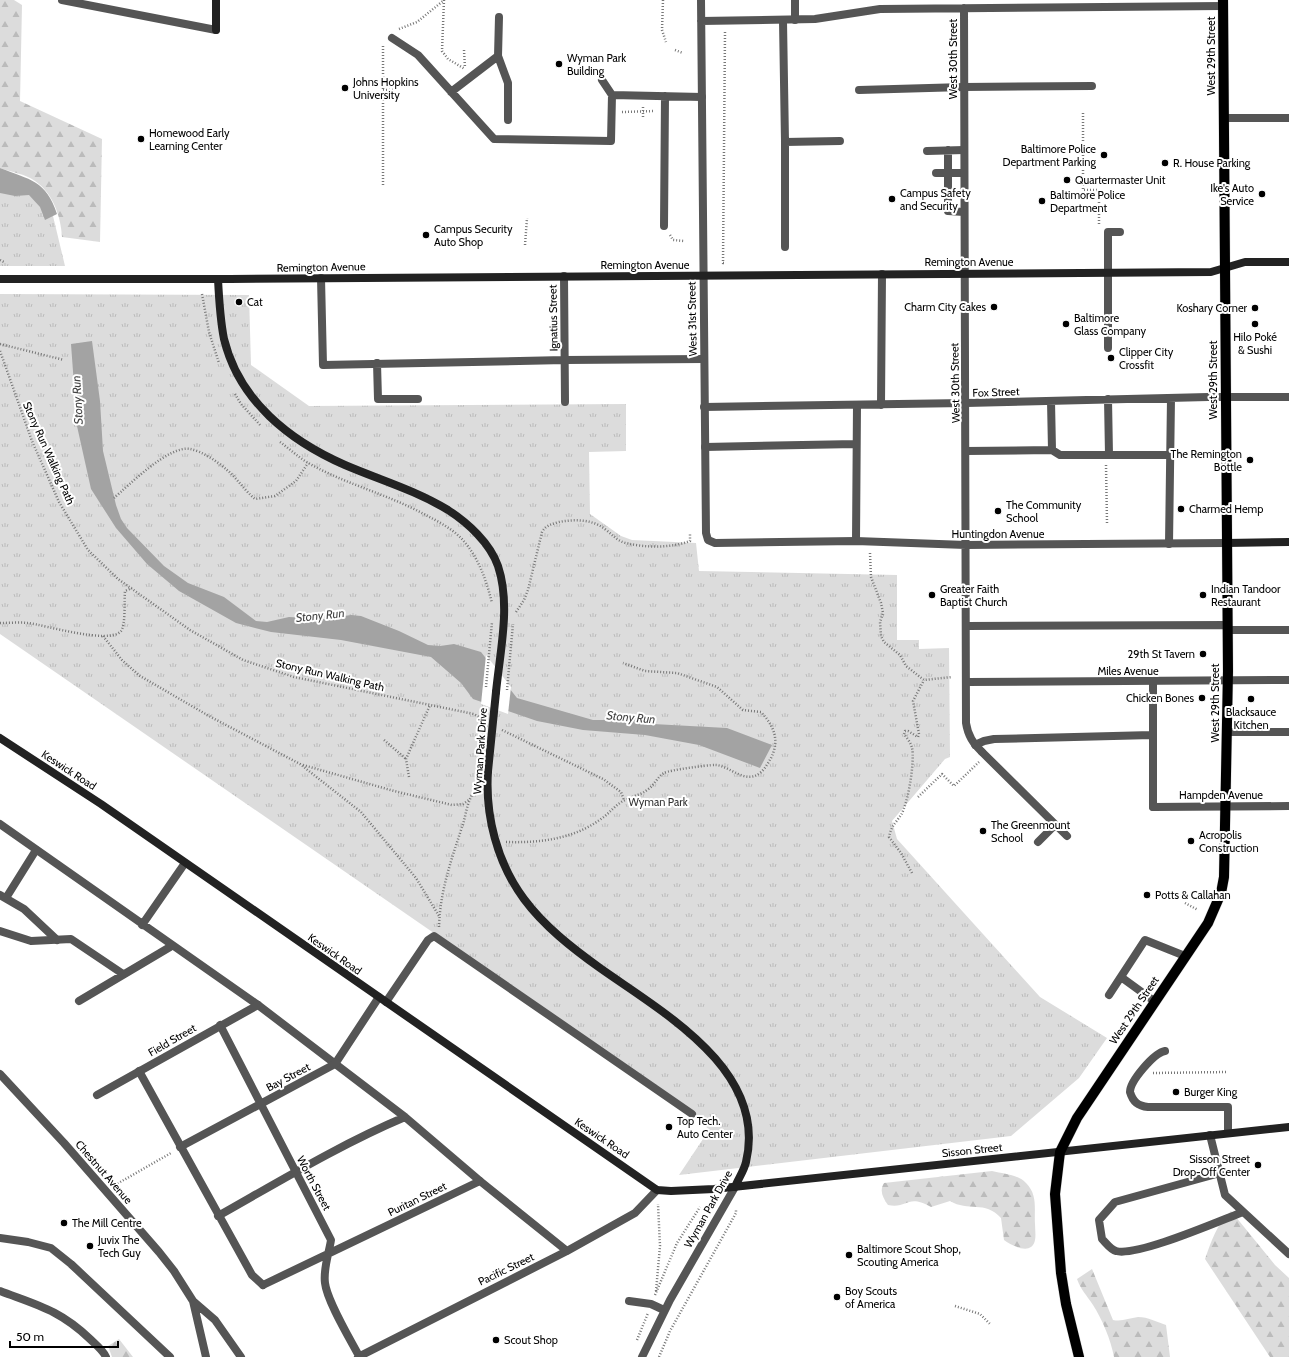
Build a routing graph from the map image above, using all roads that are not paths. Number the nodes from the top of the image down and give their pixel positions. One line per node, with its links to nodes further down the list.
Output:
1 (62, 0): 2 (street)
2 (216, 0)
3 (701, 0): 10 (street, West 31st Street)
4 (795, 0): 9 (street)
5 (1132, 3): 6 (street); 7 (street)
6 (1223, 3): 22 (main road, West 29th Street)
7 (964, 8): 9 (street); 16 (street, West 30th Street)
8 (499, 17): 13 (street)
9 (796, 20): 11 (street)
10 (701, 21): 11 (street); 21 (street, West 31st Street)
11 (783, 21): 26 (street)
12 (394, 34): 18 (street)
13 (498, 56): 18 (street); 24 (street)
14 (602, 80): 19 (street)
15 (1092, 86): 16 (street)
16 (964, 87): 17 (street); 28 (street, West 30th Street)
17 (858, 90)
18 (451, 92): 19 (street)
19 (612, 95): 20 (street)
20 (665, 96): 21 (street); 34 (street)
21 (702, 96): 42 (street, West 31st Street)
22 (1224, 118): 23 (street); 38 (main road, West 29th Street)
23 (1289, 118)
24 (508, 120)
25 (840, 141): 26 (street)
26 (785, 142): 36 (street)
27 (948, 150): 28 (street); 29 (street); 31 (street)
28 (964, 150): 32 (street, West 30th Street)
29 (928, 151)
30 (936, 173): 31 (street)
31 (948, 173): 32 (street); 33 (street)
32 (964, 173): 33 (street, West 30th Street)
33 (964, 212): 40 (street, West 30th Street)
34 (664, 226)
35 (1120, 232): 39 (street)
36 (785, 247)
37 (1289, 262): 38 (street, Remington Avenue)
38 (1225, 268): 39 (street, Remington Avenue); 51 (main road, West 29th Street)
39 (1108, 272): 40 (street, Remington Avenue); 47 (street)
40 (964, 273): 41 (street, Remington Avenue); 58 (street, West 30th Street)
41 (882, 274): 42 (street, Remington Avenue); 60 (street)
42 (702, 275): 43 (street, Remington Avenue); 48 (street, West 31st Street)
43 (564, 276): 44 (street, Remington Avenue); 49 (street, Ignatius Street)
44 (321, 278): 46 (street, Remington Avenue); 50 (street)
45 (0, 279): 46 (street, Remington Avenue)
46 (218, 279): 125 (street, Wyman Park Drive, bridge)
47 (1108, 348)
48 (704, 359): 49 (street); 61 (street, West 31st Street)
49 (565, 360): 50 (street); 57 (street, Ignatius Street)
50 (378, 363): 54 (street)
51 (1225, 397): 52 (street, Fox Street); 53 (street, Fox Street); 71 (main road, West 29th Street)
52 (1289, 397)
53 (1171, 398): 55 (street, Fox Street); 67 (street)
54 (418, 399)
55 (1108, 399): 56 (street, Fox Street); 66 (street)
56 (1051, 401): 58 (street, Fox Street); 65 (street)
57 (565, 402)
58 (966, 403): 60 (street, Fox Street); 64 (street, West 30th Street)
59 (857, 405): 60 (street, Fox Street); 61 (street, Fox Street); 62 (street)
60 (881, 405)
61 (704, 408): 63 (street, West 31st Street)
62 (856, 444): 63 (street); 69 (street)
63 (705, 447): 68 (street, West 31st Street)
64 (966, 450): 65 (street); 73 (street, West 30th Street)
65 (1052, 450): 66 (street)
66 (1107, 455): 67 (street)
67 (1170, 455): 72 (street)
68 (708, 540): 69 (street, Huntingdon Avenue)
69 (856, 542): 73 (street, Huntingdon Avenue)
70 (1289, 542): 71 (street, Huntingdon Avenue)
71 (1226, 543): 72 (street, Huntingdon Avenue); 75 (main road, West 29th Street)
72 (1168, 544): 73 (street, Huntingdon Avenue)
73 (966, 545): 74 (street, West 30th Street)
74 (967, 626): 75 (street); 80 (street, West 30th Street)
75 (1227, 628): 76 (street); 79 (main road, West 29th Street)
76 (1289, 630)
77 (1289, 680): 79 (street, Miles Avenue)
78 (1153, 681): 79 (street, Miles Avenue); 80 (street, Miles Avenue); 83 (street)
79 (1227, 681): 81 (main road, West 29th Street)
80 (967, 682): 85 (street, West 30th Street)
81 (1227, 732): 82 (street); 86 (main road, West 29th Street)
82 (1289, 732)
83 (1152, 735): 85 (street); 86 (street, Hampden Avenue)
84 (0, 738): 93 (street, Keswick Road)
85 (975, 745): 89 (street, West 30th Street)
86 (1226, 806): 87 (street, Hampden Avenue); 99 (main road, West 29th Street)
87 (1289, 806)
88 (0, 824): 92 (street)
89 (1055, 825): 90 (street, West 30th Street); 91 (street)
90 (1067, 836)
91 (1038, 842)
92 (36, 850): 94 (street); 95 (street)
93 (185, 863): 95 (street); 103 (street, Keswick Road)
94 (3, 897): 97 (street)
95 (142, 924): 107 (street)
96 (0, 931): 97 (street)
97 (57, 940): 100 (street)
98 (170, 947): 100 (street)
99 (1185, 956): 101 (street); 105 (main road, West 29th Street)
100 (123, 974): 104 (street)
101 (1121, 977): 102 (street); 105 (street)
102 (1109, 995)
103 (379, 997): 106 (street, Keswick Road); 110 (street, Bay Street)
104 (79, 1001)
105 (1154, 1001): 121 (main road, West 29th Street)
106 (386, 1002): 115 (street); 126 (street, Keswick Road)
107 (258, 1005): 108 (street, Field Street); 110 (street)
108 (220, 1025): 111 (street, Field Street); 114 (street, Worth Street)
109 (1165, 1051): 118 (street)
110 (335, 1064): 114 (street, Bay Street); 116 (street)
111 (139, 1071): 113 (street, Field Street); 120 (street)
112 (0, 1074): 134 (street, Chestnut Avenue)
113 (97, 1095)
114 (260, 1104): 120 (street, Bay Street); 122 (street, Worth Street)
115 (692, 1114)
116 (405, 1117): 122 (street); 124 (street)
117 (1289, 1127): 118 (street, Sisson Street)
118 (1228, 1133): 119 (street, Sisson Street)
119 (1210, 1135): 121 (street, Sisson Street); 123 (street)
120 (178, 1149): 128 (street)
121 (1060, 1152): 125 (street, Sisson Street); 143 (main road, West 29th Street)
122 (296, 1172): 128 (street); 131 (street, Worth Street)
123 (1220, 1174): 127 (street); 127 (street)
124 (480, 1181): 130 (street); 131 (street, Puritan Street)
125 (735, 1187): 126 (street, Sisson Street); 136 (street, Wyman Park Drive)
126 (657, 1190): 130 (street, Pacific Street)
127 (1243, 1212): 132 (street)
128 (218, 1216): 131 (street, Puritan Street)
129 (0, 1238): 138 (street)
130 (567, 1251): 141 (street, Pacific Street)
131 (329, 1253): 141 (street, Worth Street)
132 (1289, 1254)
133 (0, 1291): 137 (street)
134 (193, 1301): 139 (street, Chestnut Avenue); 140 (street)
135 (629, 1301): 136 (street)
136 (664, 1310): 142 (street, Wyman Park Drive)
137 (106, 1357)
138 (170, 1357)
139 (206, 1357)
140 (241, 1357)
141 (358, 1357)
142 (642, 1357)
143 (1079, 1357)

